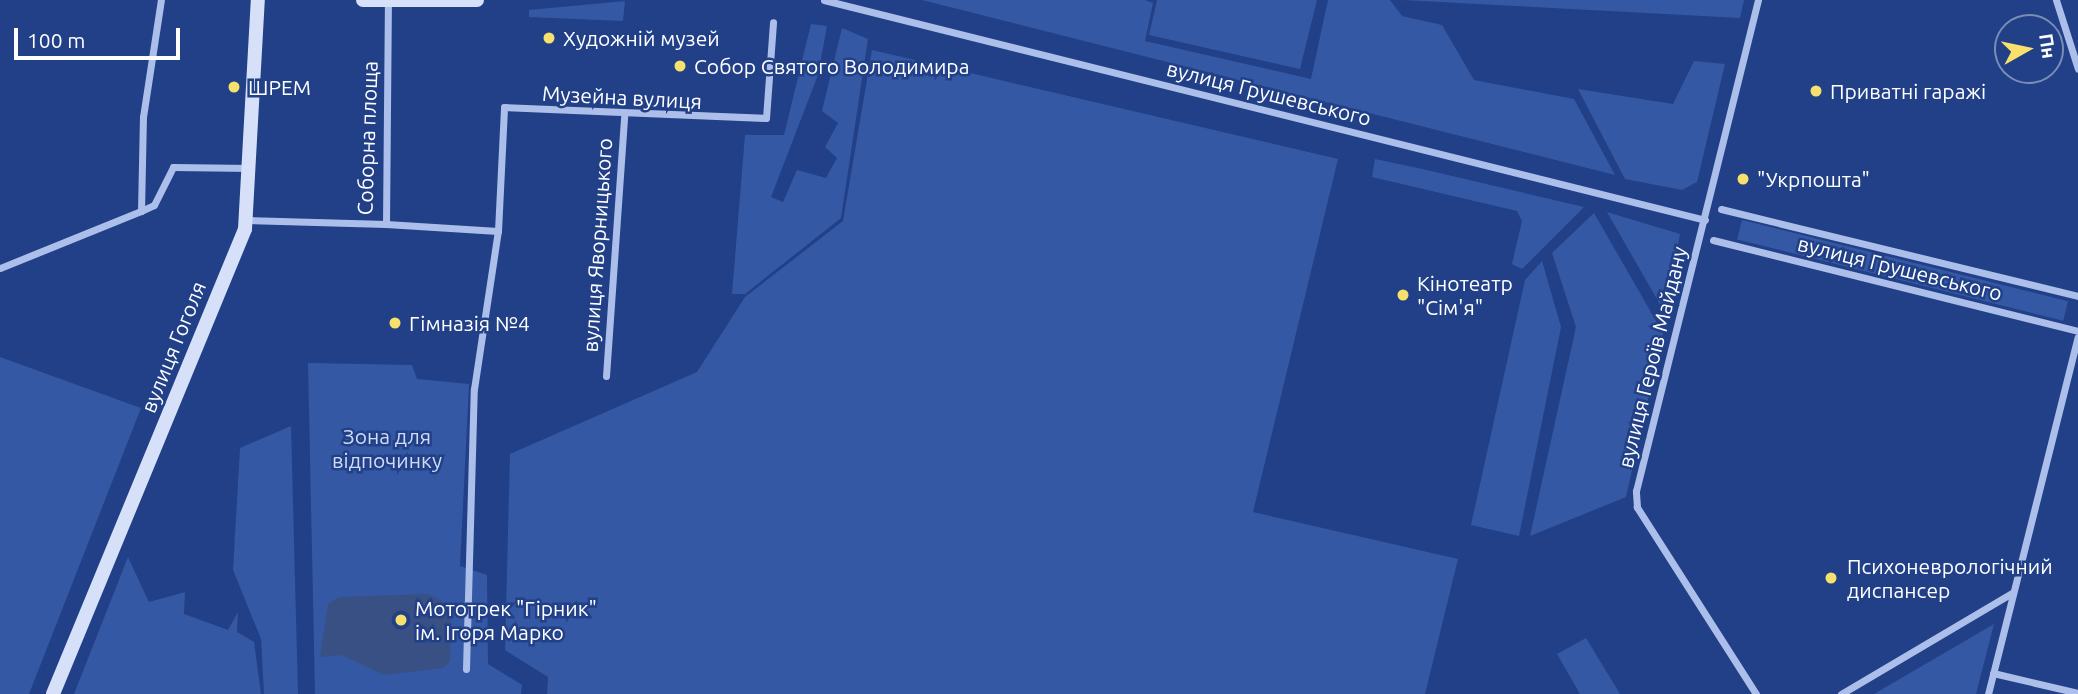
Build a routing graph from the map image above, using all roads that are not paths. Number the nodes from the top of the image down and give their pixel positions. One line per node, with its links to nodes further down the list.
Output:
1 (162, 0): 14 (street)
2 (258, 0): 12 (main road, вулиця Гоголя)
3 (363, 0): 8 (main road)
4 (477, 0): 8 (main road)
5 (824, 0): 16 (street, вулиця Грушевського)
6 (1758, 0): 16 (street, вулиця Героїв Майдану)
7 (2056, 0): 10 (street)
8 (388, 2): 17 (street, Соборна площа)
9 (773, 22): 11 (street, Музейна вулиця)
10 (2078, 69)
11 (624, 117): 18 (street, Музейна вулиця); 24 (street, вулиця Яворницького)
12 (251, 168): 14 (street); 15 (main road, вулиця Гоголя)
13 (1721, 209): 21 (street, вулиця Грушевського)
14 (141, 211): 20 (street)
15 (248, 220): 17 (street, Соборна площа); 29 (main road, вулиця Гоголя)
16 (1705, 220): 30 (street, вулиця Героїв Майдану)
17 (386, 225): 18 (street)
18 (498, 232): 26 (street, Музейна вулиця)
19 (1713, 240): 22 (street, вулиця Грушевського)
20 (0, 268)
21 (2078, 296)
22 (2078, 331)
23 (2078, 337): 25 (street)
24 (606, 376)
25 (2012, 593): 27 (street); 31 (street)
26 (466, 669)
27 (1993, 673): 28 (street); 32 (street)
28 (2078, 693)
29 (53, 694)
30 (1756, 694)
31 (1840, 694)
32 (1989, 694)

